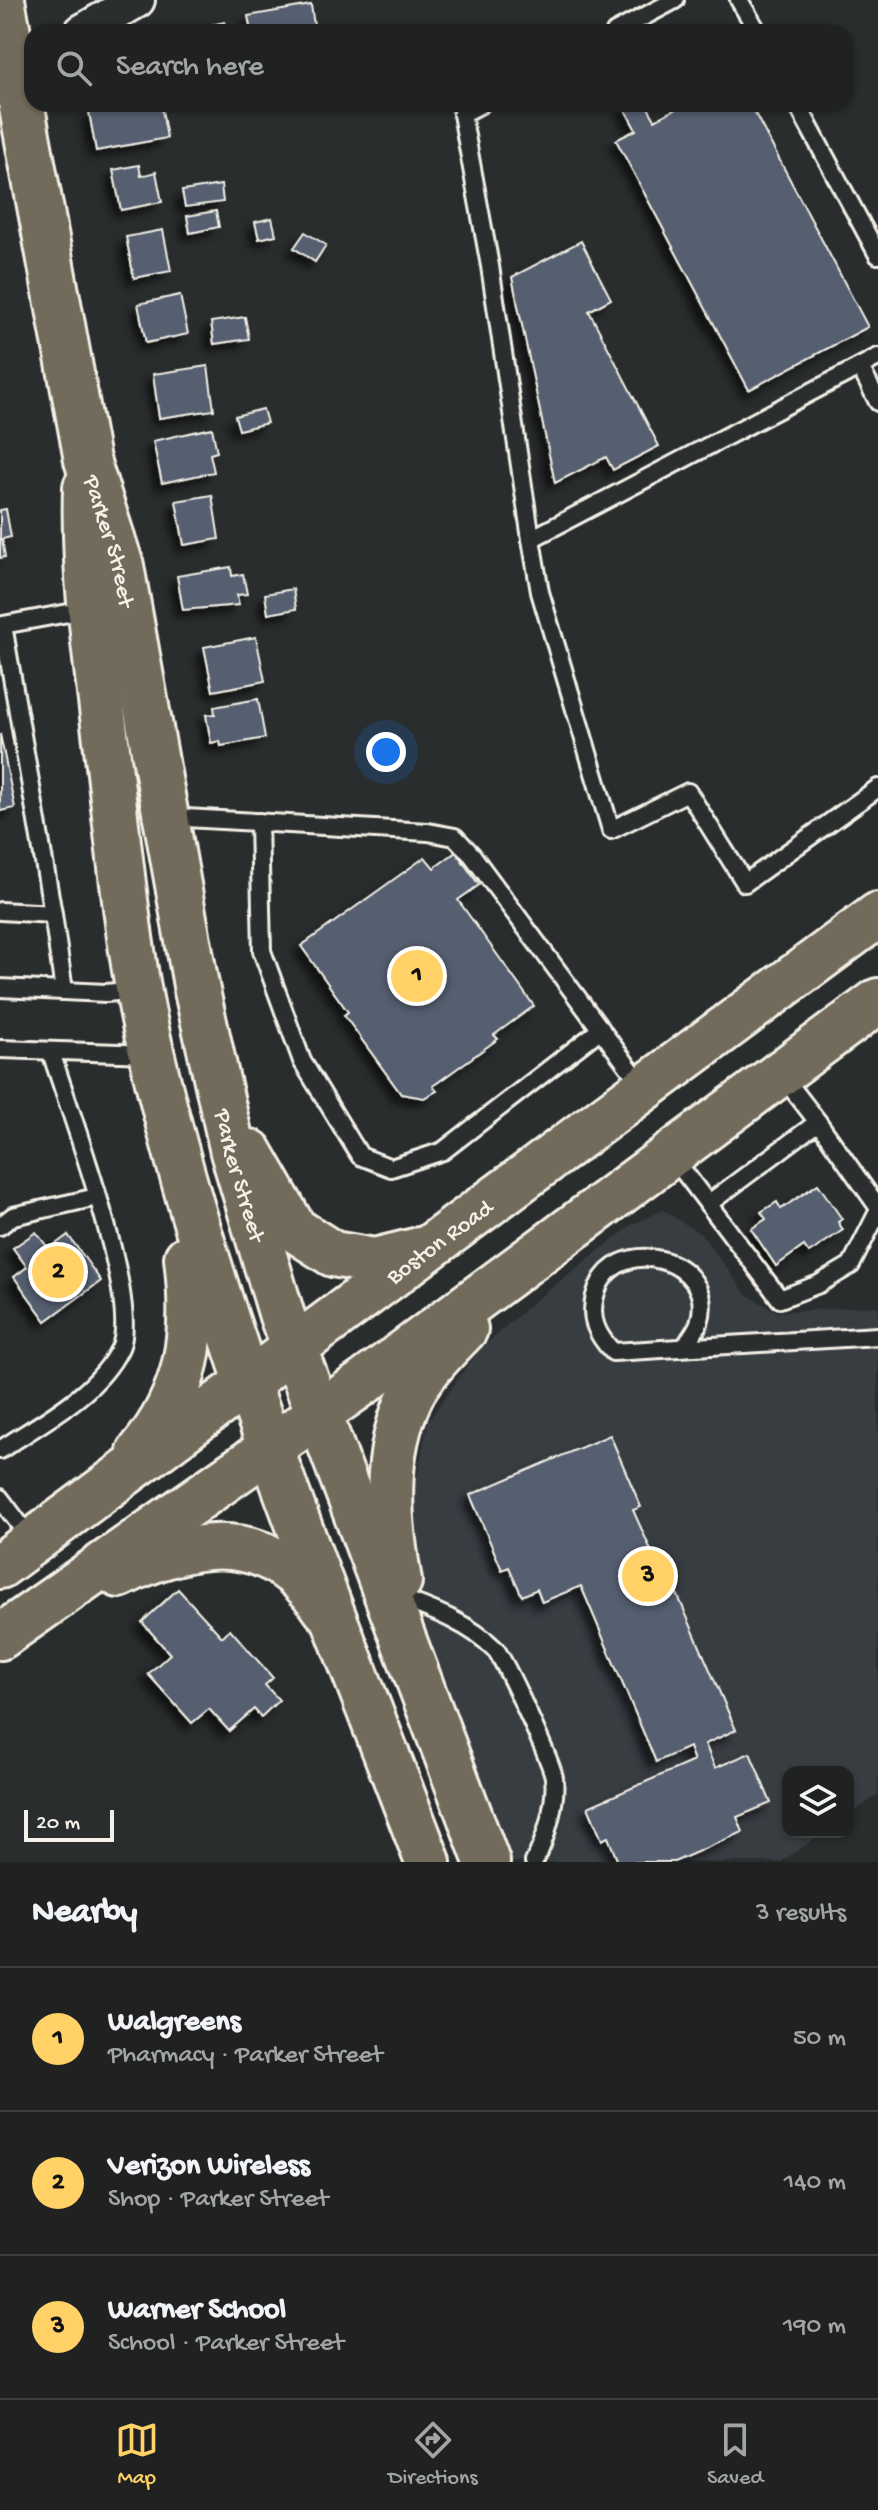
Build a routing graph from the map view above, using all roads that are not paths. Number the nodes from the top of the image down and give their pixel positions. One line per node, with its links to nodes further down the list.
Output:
1 (2, 0): 8 (main road, Parker Street)
2 (137, 0): 5 (street)
3 (675, 0): 6 (lane)
4 (739, 0): 7 (lane)
5 (96, 24)
6 (630, 24)
7 (753, 24)
8 (24, 66)
9 (31, 112): 16 (main road, Parker Street)
10 (466, 112): 17 (lane)
11 (801, 112): 12 (lane)
12 (878, 255)
13 (878, 357): 14 (lane)
14 (860, 367): 15 (lane); 17 (lane)
15 (878, 402)
16 (87, 460): 18 (main road, Parker Street); 20 (main road, Parker Street)
17 (531, 539): 19 (lane)
18 (90, 609): 23 (lane); 26 (main road, Parker Street)
19 (878, 788)
20 (168, 816): 21 (lane); 35 (main road, Parker Street)
21 (259, 822): 29 (lane); 29 (lane)
22 (0, 911): 23 (lane)
23 (53, 914): 27 (lane)
24 (878, 915): 34 (main road, Boston Road)
25 (0, 988): 27 (lane)
26 (139, 990): 27 (lane); 32 (main road, Parker Street)
27 (64, 991)
28 (878, 1001): 33 (main road)
29 (601, 1029): 34 (lane)
30 (0, 1049): 31 (lane)
31 (51, 1052): 32 (lane); 38 (lane)
32 (156, 1072): 47 (main road, Parker Street); 51 (main road)
33 (780, 1073): 36 (lane); 37 (main road)
34 (645, 1089): 42 (main road, Boston Road)
35 (220, 1099): 42 (main road); 46 (main road, Parker Street)
36 (818, 1122): 39 (lane); 40 (lane)
37 (671, 1155): 39 (lane); 43 (main road)
38 (97, 1197): 41 (lane); 50 (lane)
39 (708, 1204): 40 (lane)
40 (878, 1209)
41 (0, 1226)
42 (446, 1236): 46 (main road, Boston Road)
43 (535, 1256): 48 (main road); 54 (main road)
44 (878, 1336): 45 (lane)
45 (686, 1345): 45 (lane)
46 (294, 1349): 47 (main road, Boston Road); 48 (main road, Parker Street)
47 (248, 1383): 49 (main road, Parker Street); 51 (main road, Boston Road)
48 (318, 1414): 49 (main road); 57 (main road, Parker Street)
49 (272, 1446): 55 (main road); 56 (main road, Parker Street)
50 (0, 1450)
51 (95, 1496): 53 (main road, Boston Road)
52 (0, 1498): 53 (lane)
53 (16, 1554)
54 (403, 1599): 57 (main road); 60 (lane)
55 (2, 1636): 56 (main road)
56 (351, 1659): 58 (main road, Parker Street)
57 (412, 1662): 59 (main road, Parker Street)
58 (428, 1862)
59 (487, 1862)
60 (534, 1862)

